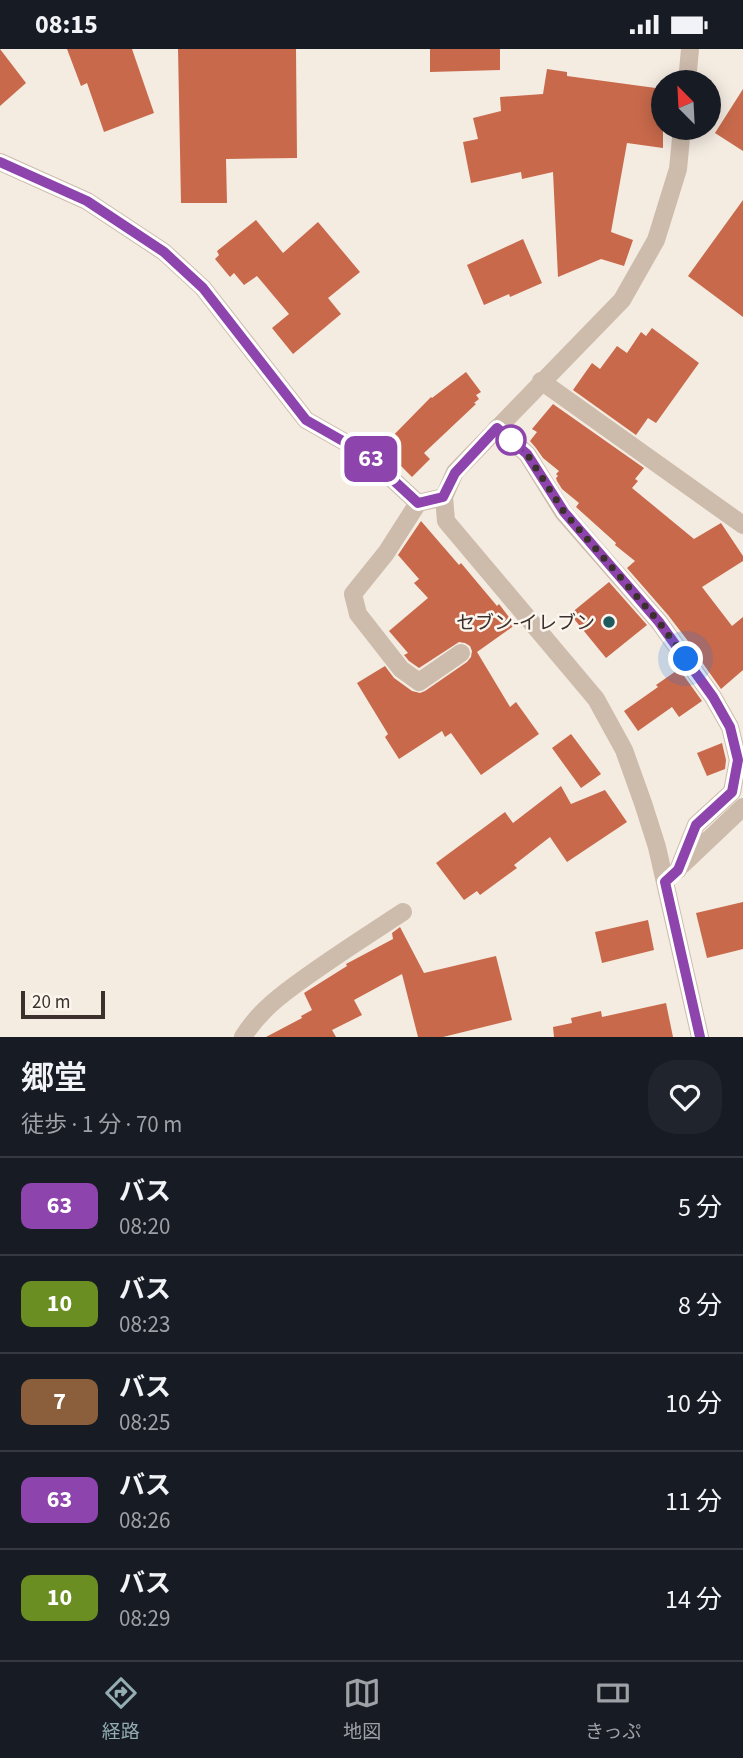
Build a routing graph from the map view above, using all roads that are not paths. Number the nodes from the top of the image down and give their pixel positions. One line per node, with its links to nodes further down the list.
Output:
1 (690, 49): 2 (street)
2 (688, 70)
3 (681, 140): 5 (street)
4 (0, 162): 8 (street)
5 (541, 381): 6 (street); 9 (street)
6 (497, 428): 7 (street); 12 (street)
7 (443, 497): 8 (street); 12 (street)
8 (418, 503): 10 (street)
9 (743, 525)
10 (461, 653)
11 (743, 807): 12 (street)
12 (671, 876): 15 (street)
13 (403, 912): 14 (street)
14 (243, 1037)
15 (700, 1037)

